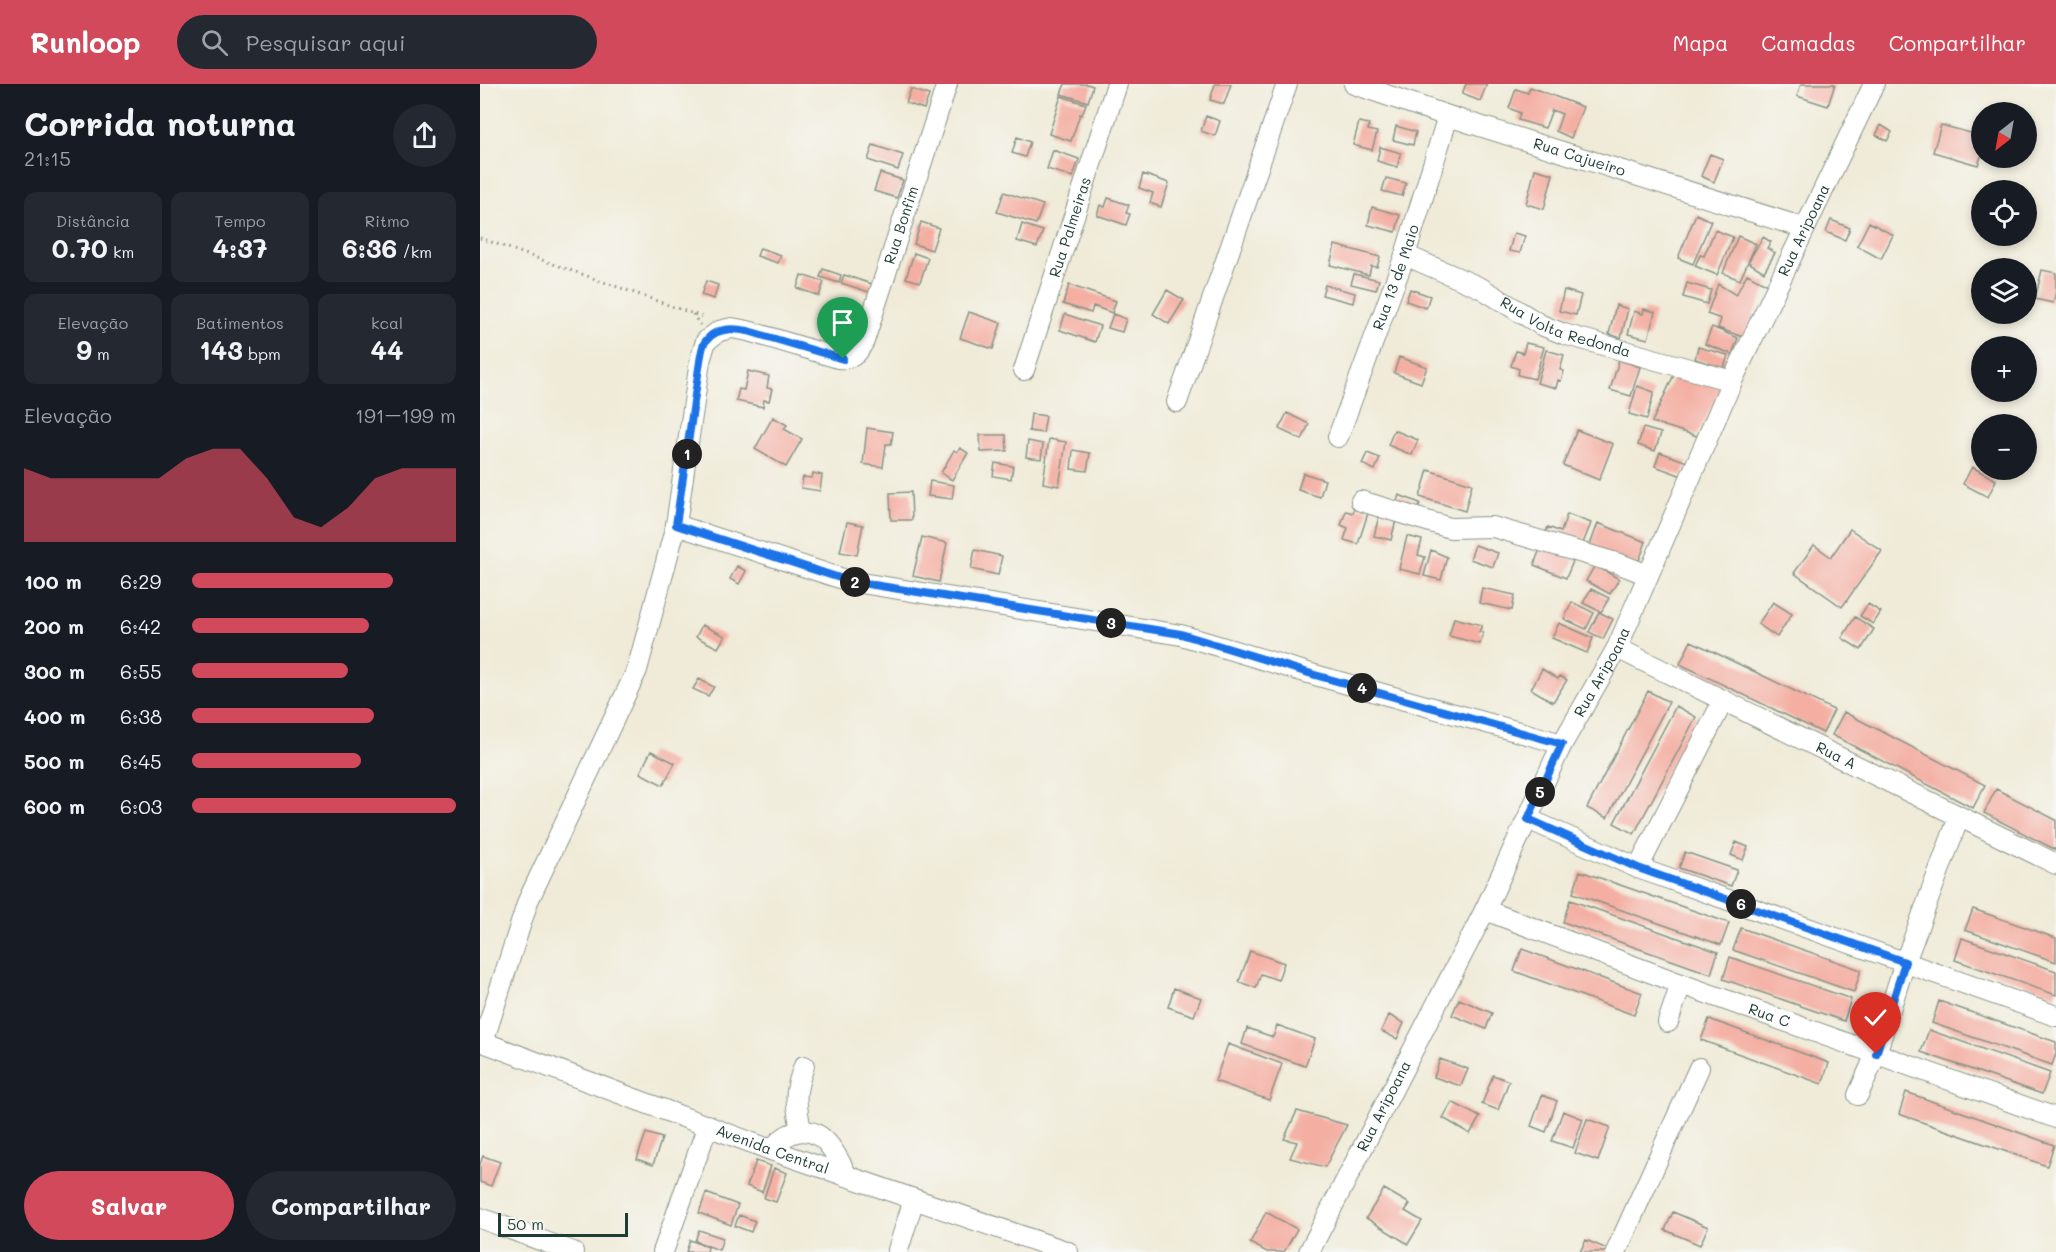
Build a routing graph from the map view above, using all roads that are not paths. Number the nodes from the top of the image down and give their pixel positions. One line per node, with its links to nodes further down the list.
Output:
1 (947, 84): 14 (street, Rua Bonfim)
2 (1117, 84): 9 (street, Rua Palmeiras)
3 (1287, 84): 11 (street)
4 (1354, 84): 6 (street, Rua Cajueiro)
5 (1874, 84): 7 (street, Rua Aripoana)
6 (1448, 116): 7 (street, Rua Cajueiro); 8 (street, Rua 13 de Maio)
7 (1804, 228): 10 (street, Rua Aripoana)
8 (1405, 255): 10 (street, Rua Volta Redonda); 12 (street, Rua 13 de Maio)
9 (1024, 370)
10 (1732, 381): 15 (street, Rua Aripoana)
11 (1177, 402)
12 (1338, 437)
13 (1360, 501): 15 (street)
14 (676, 525): 18 (street); 28 (street)
15 (1648, 575): 16 (street, Rua Aripoana)
16 (1617, 648): 17 (street, Rua A); 18 (street, Rua Aripoana)
17 (1723, 701): 19 (street, Rua A); 22 (street)
18 (1562, 744): 20 (street, Rua Aripoana)
19 (1959, 817): 21 (street, Rua A); 24 (street)
20 (1528, 819): 22 (street); 23 (street, Rua Aripoana)
21 (2056, 864)
22 (1638, 868): 24 (street)
23 (1485, 910): 25 (street, Rua C); 44 (street, Rua Aripoana)
24 (1905, 962): 26 (street); 29 (street)
25 (1681, 984): 27 (street); 29 (street, Rua C)
26 (2056, 1016)
27 (1668, 1022)
28 (481, 1042): 34 (street, Avenida Central)
29 (1876, 1054): 32 (street); 33 (street, Rua C)
30 (804, 1066): 35 (street)
31 (1699, 1068): 45 (street)
32 (1858, 1095)
33 (2056, 1118)
34 (708, 1125): 36 (street, Avenida Central); 42 (street)
35 (801, 1131): 36 (street); 37 (street)
36 (771, 1149): 37 (street, Avenida Central)
37 (847, 1176): 38 (street, Avenida Central)
38 (914, 1199): 40 (street); 43 (street, Avenida Central)
39 (480, 1218): 41 (street)
40 (898, 1250)
41 (573, 1252)
42 (663, 1252)
43 (1068, 1252)
44 (1309, 1252)
45 (1616, 1252)

